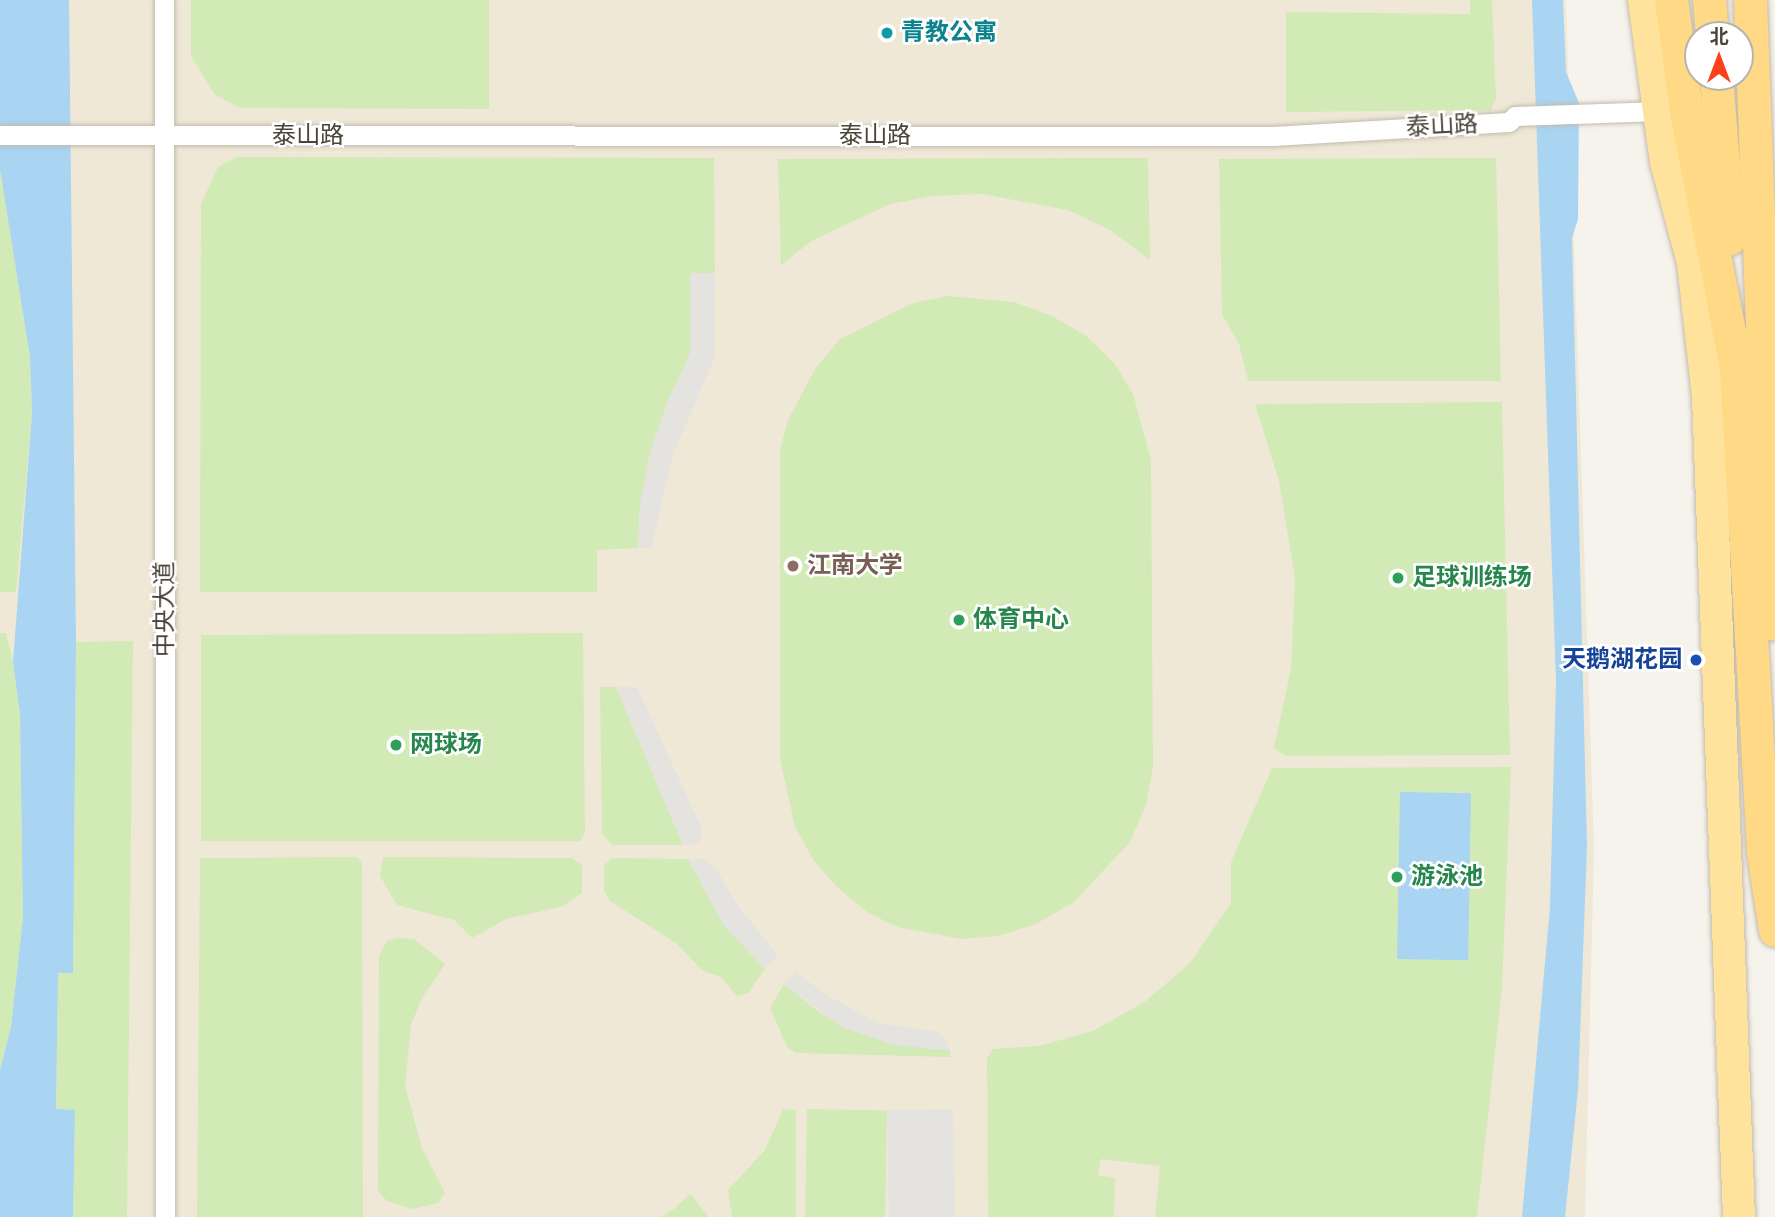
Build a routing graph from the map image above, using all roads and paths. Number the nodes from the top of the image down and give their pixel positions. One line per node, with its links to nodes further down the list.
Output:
1 (164, 0): 10 (street, 中央大道)
2 (1644, 0): 8 (main road)
3 (1671, 0): 11 (highway)
4 (1709, 0): 6 (highway)
5 (1750, 0): 12 (highway)
6 (1711, 21)
7 (1717, 91): 11 (highway)
8 (1660, 111): 10 (street, 泰山路); 15 (main road)
9 (0, 135): 10 (street, 泰山路)
10 (164, 136): 14 (street, 中央大道)
11 (1736, 367): 13 (highway)
12 (1775, 691)
13 (1775, 930)
14 (165, 1217)
15 (1739, 1217)

